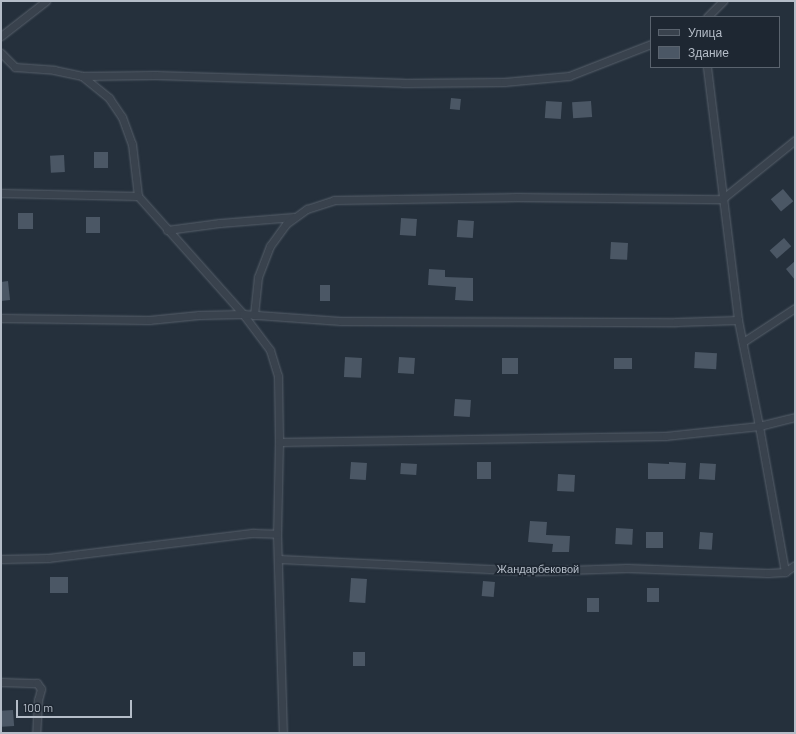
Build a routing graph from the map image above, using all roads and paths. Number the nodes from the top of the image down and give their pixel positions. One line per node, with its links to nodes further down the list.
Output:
1 (46, 1): 4 (street)
2 (723, 1): 3 (street)
3 (708, 16)
4 (1, 36)
5 (650, 44): 8 (street)
6 (1, 53): 8 (street)
7 (707, 68): 12 (street)
8 (82, 76): 11 (street)
9 (795, 140): 12 (street)
10 (1, 193): 11 (street)
11 (138, 196): 14 (street)
12 (722, 199): 13 (street); 19 (street)
13 (294, 217): 14 (street); 17 (street)
14 (167, 230): 16 (street)
15 (795, 308): 20 (street)
16 (243, 314): 17 (street); 18 (street); 23 (street)
17 (254, 314): 19 (street)
18 (1, 318)
19 (738, 320): 20 (street)
20 (743, 342): 22 (street)
21 (795, 418): 22 (street)
22 (759, 426): 23 (street); 28 (street)
23 (279, 442): 24 (street)
24 (277, 534): 25 (street); 26 (street)
25 (1, 559)
26 (279, 559): 28 (street, Жандарбековой); 31 (street)
27 (795, 565): 28 (street)
28 (785, 572)
29 (1, 682): 30 (street)
30 (36, 733)
31 (283, 733)

